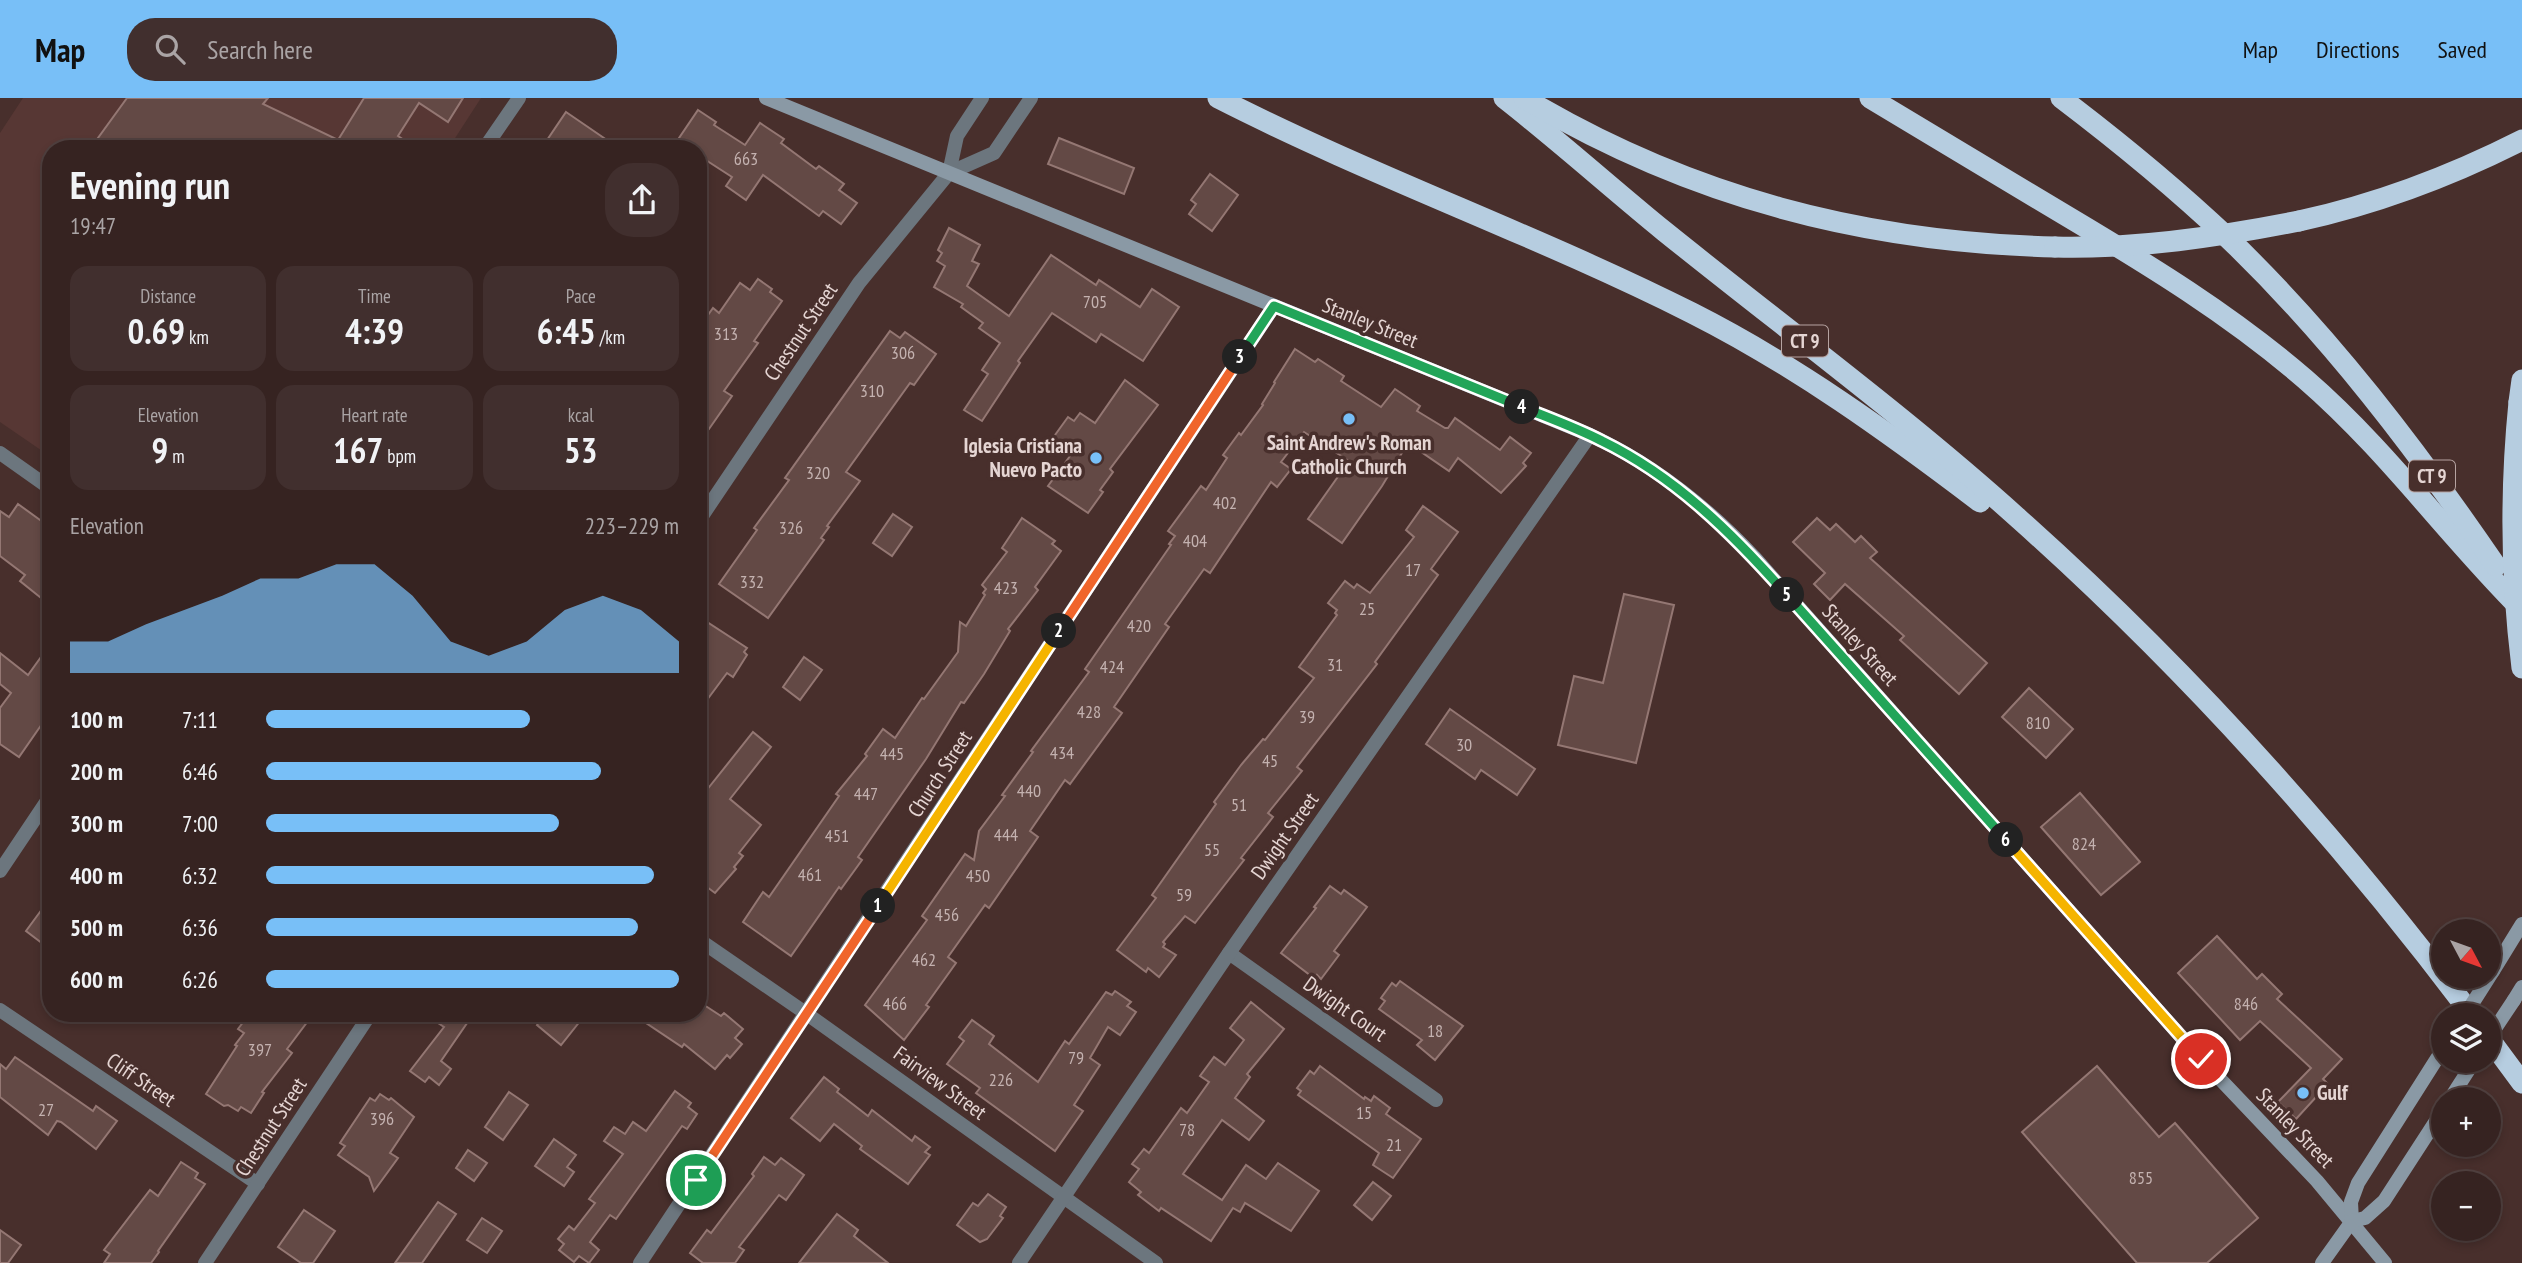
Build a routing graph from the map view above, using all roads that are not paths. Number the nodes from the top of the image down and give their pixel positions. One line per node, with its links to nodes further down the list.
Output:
1 (519, 98): 10 (street)
2 (766, 98): 12 (main road, Stanley Street)
3 (982, 98): 12 (street, Chestnut Street)
4 (1031, 98): 12 (street, Chestnut Street)
5 (1218, 98): 19 (highway)
6 (1504, 98): 19 (highway, CT 9)
7 (1524, 98): 11 (highway, bridge)
8 (1870, 98): 20 (highway)
9 (2062, 98): 20 (highway, CT 9)
10 (490, 140)
11 (2522, 141)
12 (949, 173): 13 (main road, Stanley Street); 18 (street, Chestnut Street)
13 (1274, 306): 15 (main road, Stanley Street); 31 (street, Church Street)
14 (2522, 380): 21 (highway, bridge)
15 (1590, 435): 26 (street, Dwight Street); 41 (main road, Stanley Street)
16 (0, 453): 17 (street)
17 (42, 483)
18 (707, 509)
19 (2099, 593): 28 (highway, CT 9)
20 (2522, 608)
21 (2522, 668)
22 (42, 808): 23 (street)
23 (0, 871)
24 (2522, 924): 29 (main road, bridge)
25 (707, 945): 31 (street, Fairview Street)
26 (1229, 953): 37 (street, Dwight Court); 40 (street, Dwight Street)
27 (2522, 987): 32 (main road, bridge)
28 (2463, 1003)
29 (2473, 1003)
30 (0, 1010): 39 (street, Cliff Street)
31 (807, 1014): 40 (street, Fairview Street); 43 (street, Church Street)
32 (2501, 1019)
33 (365, 1022): 39 (street, Chestnut Street)
34 (2501, 1055): 36 (highway)
35 (2431, 1069): 41 (main road)
36 (2522, 1083)
37 (1436, 1100)
38 (2431, 1129): 41 (main road)
39 (258, 1184): 42 (street, Chestnut Street)
40 (1063, 1198): 44 (street, Dwight Street); 45 (street, Fairview Street)
41 (2352, 1222): 46 (main road); 47 (main road, Stanley Street)
42 (205, 1263)
43 (640, 1263)
44 (1020, 1263)
45 (1156, 1263)
46 (2322, 1263)
47 (2385, 1263)

